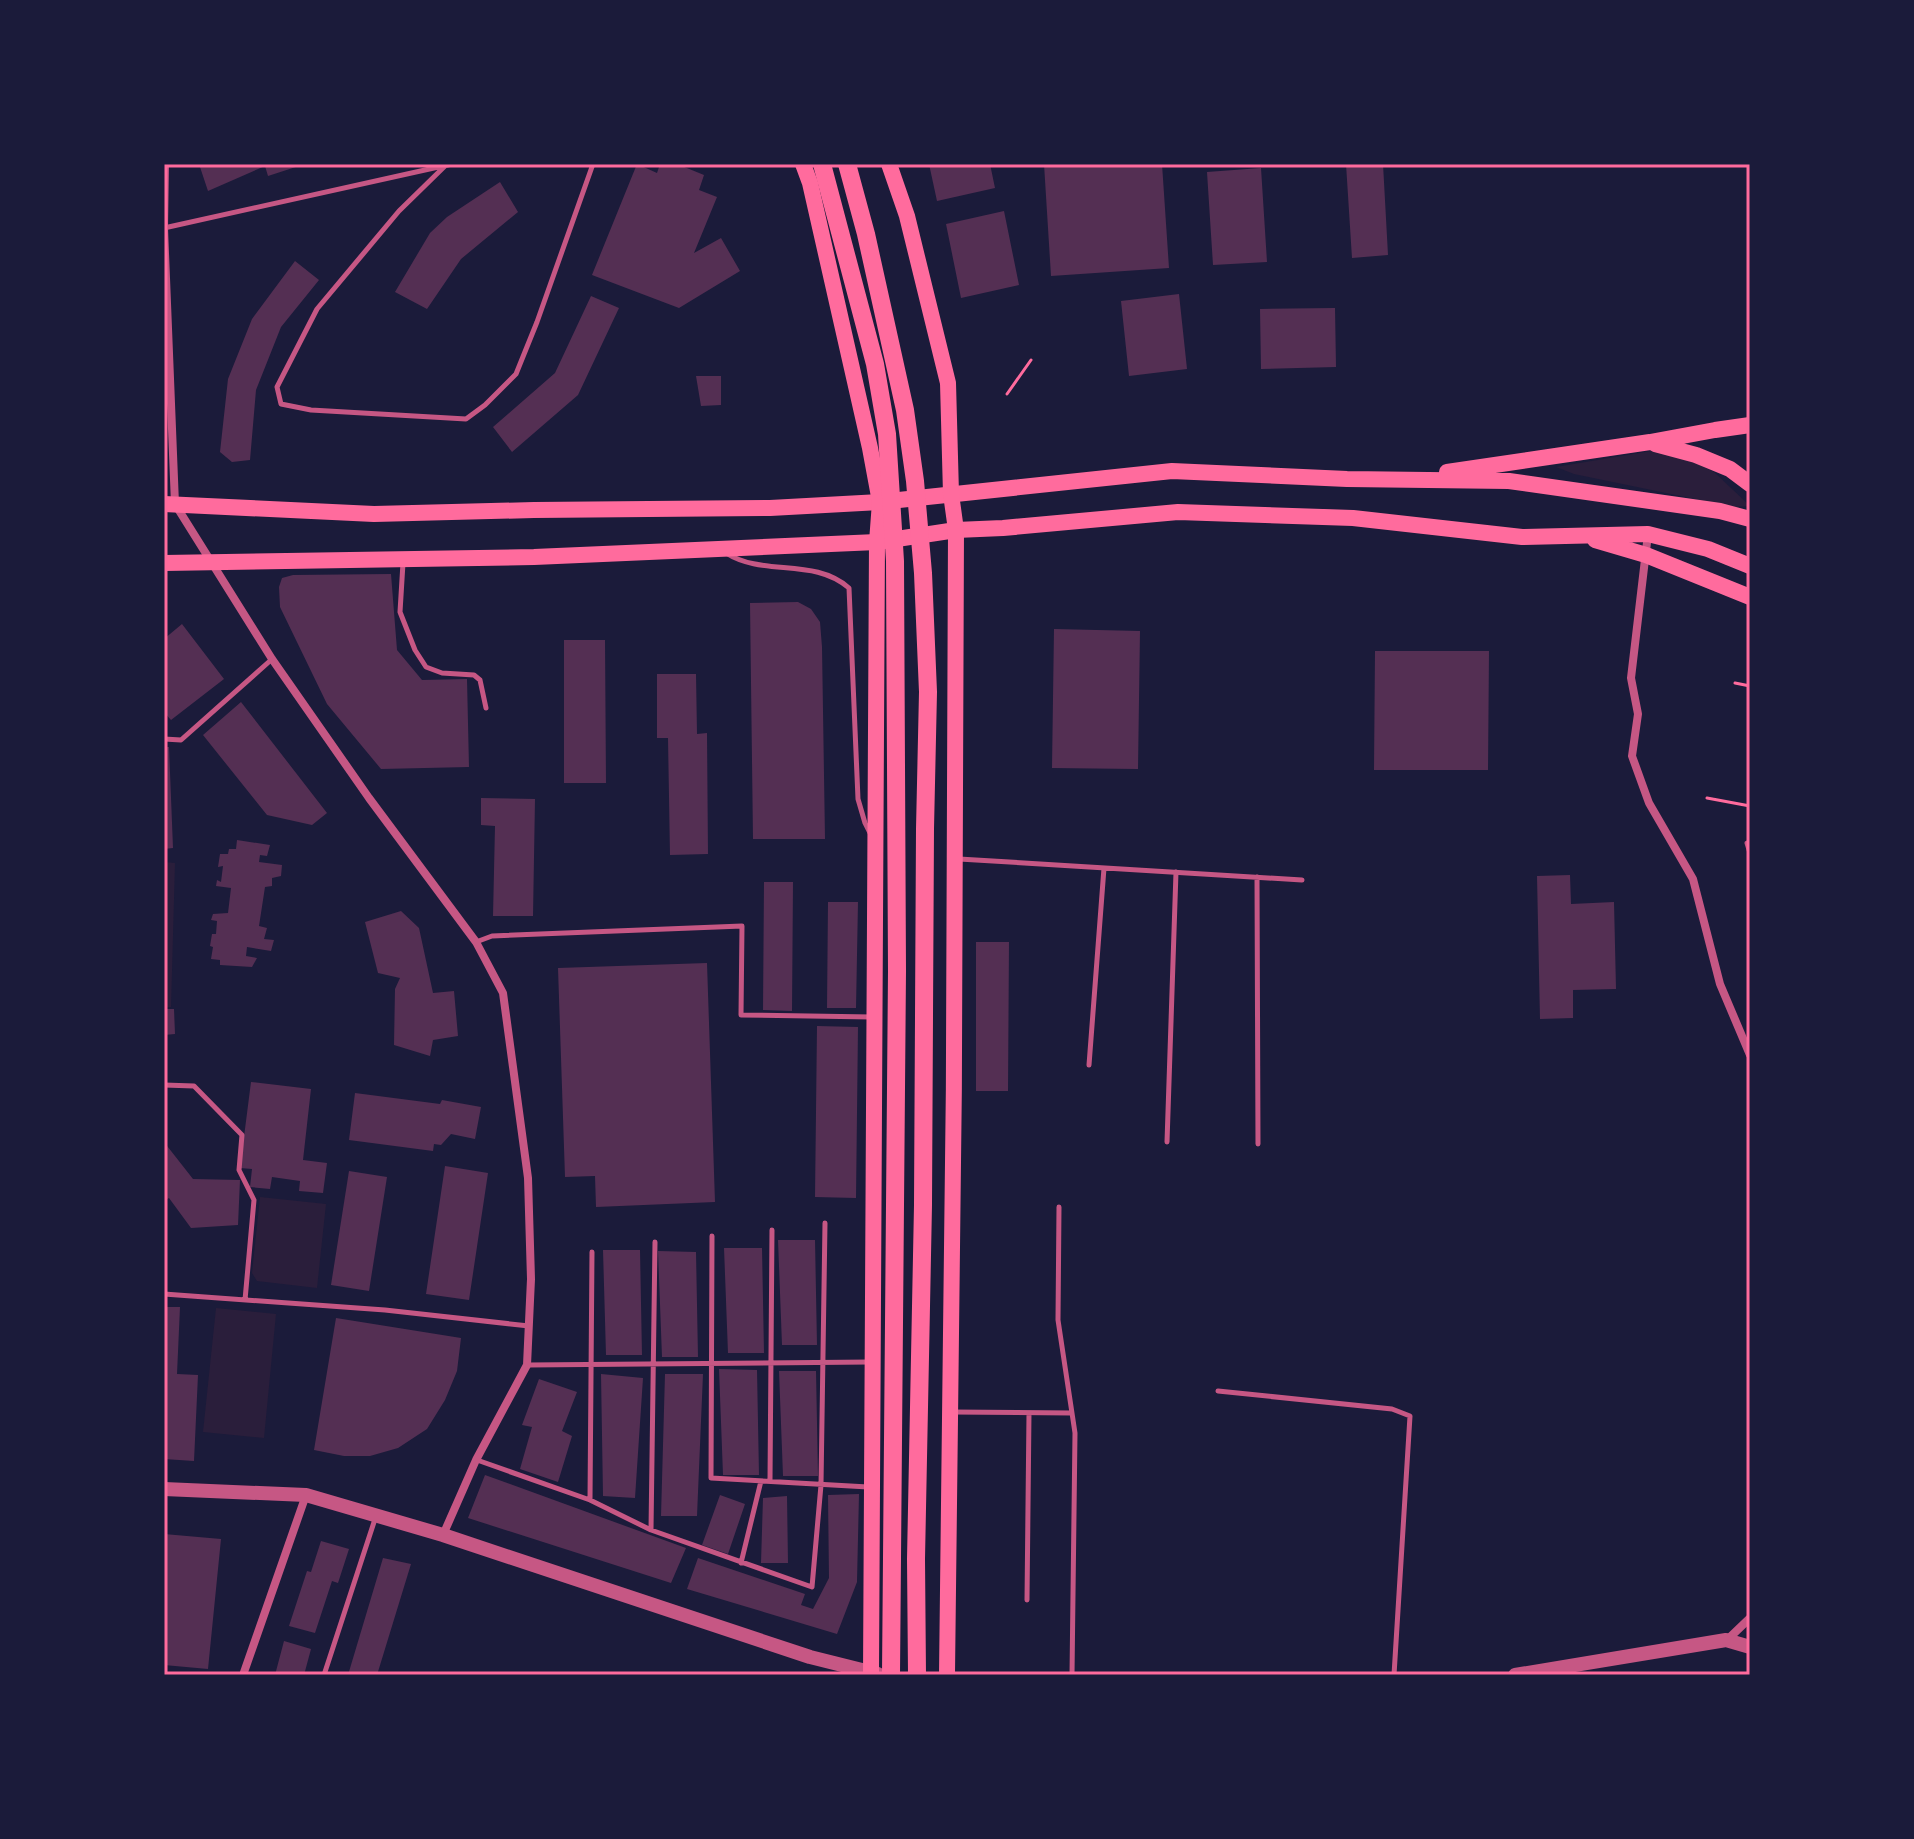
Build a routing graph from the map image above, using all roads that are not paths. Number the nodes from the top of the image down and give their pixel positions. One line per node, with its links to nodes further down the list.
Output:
1 (165, 164): 8 (street)
2 (593, 164): 7 (lane)
3 (803, 164): 14 (main road)
4 (822, 164): 87 (highway)
5 (847, 164): 88 (highway)
6 (889, 164): 13 (main road)
7 (449, 165): 8 (lane)
8 (164, 228): 15 (street)
9 (1750, 425): 10 (main road)
10 (1650, 442): 11 (main road); 12 (main road)
11 (1404, 479): 13 (main road); 16 (main road)
12 (1750, 484)
13 (951, 494): 14 (main road); 17 (main road)
14 (880, 502): 15 (main road); 20 (main road)
15 (170, 504): 26 (street)
16 (1750, 519)
17 (956, 530): 19 (main road); 20 (main road); 36 (main road)
18 (1648, 534): 19 (main road); 22 (main road); 23 (street)
19 (1578, 535): 23 (main road)
20 (877, 542): 21 (main road); 34 (main road)
21 (720, 549): 25 (main road); 34 (lane)
22 (1708, 549): 24 (main road); 28 (main road)
23 (1646, 555): 29 (main road); 43 (street)
24 (1750, 558)
25 (403, 559): 26 (main road); 31 (lane)
26 (210, 561): 27 (main road); 30 (street)
27 (164, 563)
28 (1750, 566)
29 (1750, 597)
30 (272, 659): 32 (lane); 41 (street)
31 (486, 708)
32 (164, 739)
33 (1750, 842): 35 (lane)
34 (876, 844): 42 (main road)
35 (1750, 853)
36 (956, 859): 37 (lane); 65 (main road)
37 (1104, 868): 38 (lane); 44 (lane)
38 (1176, 872): 39 (lane); 46 (lane)
39 (1257, 877): 40 (lane); 47 (lane)
40 (1302, 880)
41 (476, 942): 42 (lane); 56 (street)
42 (874, 1017): 58 (main road)
43 (1750, 1055)
44 (1089, 1065)
45 (164, 1085): 55 (lane)
46 (1167, 1142)
47 (1258, 1144)
48 (1059, 1207): 67 (lane)
49 (825, 1223): 57 (lane)
50 (772, 1230): 60 (lane)
51 (712, 1236): 59 (lane)
52 (655, 1242): 61 (lane)
53 (592, 1252): 63 (lane)
54 (164, 1294): 55 (lane)
55 (245, 1300): 56 (lane)
56 (529, 1326): 62 (street)
57 (823, 1362): 58 (lane); 60 (lane); 71 (lane)
58 (872, 1362): 72 (main road)
59 (711, 1363): 60 (lane); 61 (lane); 69 (lane)
60 (771, 1363): 70 (lane)
61 (653, 1364): 63 (lane); 77 (lane)
62 (527, 1365): 63 (lane); 68 (street)
63 (591, 1365): 75 (lane)
64 (1218, 1391): 91 (lane)
65 (951, 1412): 66 (lane); 89 (main road)
66 (1029, 1413): 67 (lane); 80 (lane)
67 (1072, 1413): 90 (lane)
68 (476, 1460): 75 (lane); 78 (street)
69 (761, 1481): 70 (lane); 79 (lane)
70 (770, 1481): 71 (lane)
71 (821, 1485): 72 (lane); 79 (lane)
72 (872, 1487): 84 (main road)
73 (164, 1489): 74 (street)
74 (306, 1495): 76 (street); 85 (street)
75 (590, 1500): 77 (lane)
76 (376, 1516): 78 (street); 86 (lane)
77 (651, 1530): 79 (lane)
78 (443, 1535): 84 (street)
79 (741, 1563)
80 (1027, 1600)
81 (1750, 1618): 82 (street)
82 (1726, 1640): 83 (street); 92 (street)
83 (1750, 1647)
84 (875, 1674)
85 (243, 1675)
86 (324, 1675)
87 (891, 1675)
88 (917, 1675)
89 (947, 1675)
90 (1072, 1675)
91 (1394, 1675)
92 (1515, 1675)

